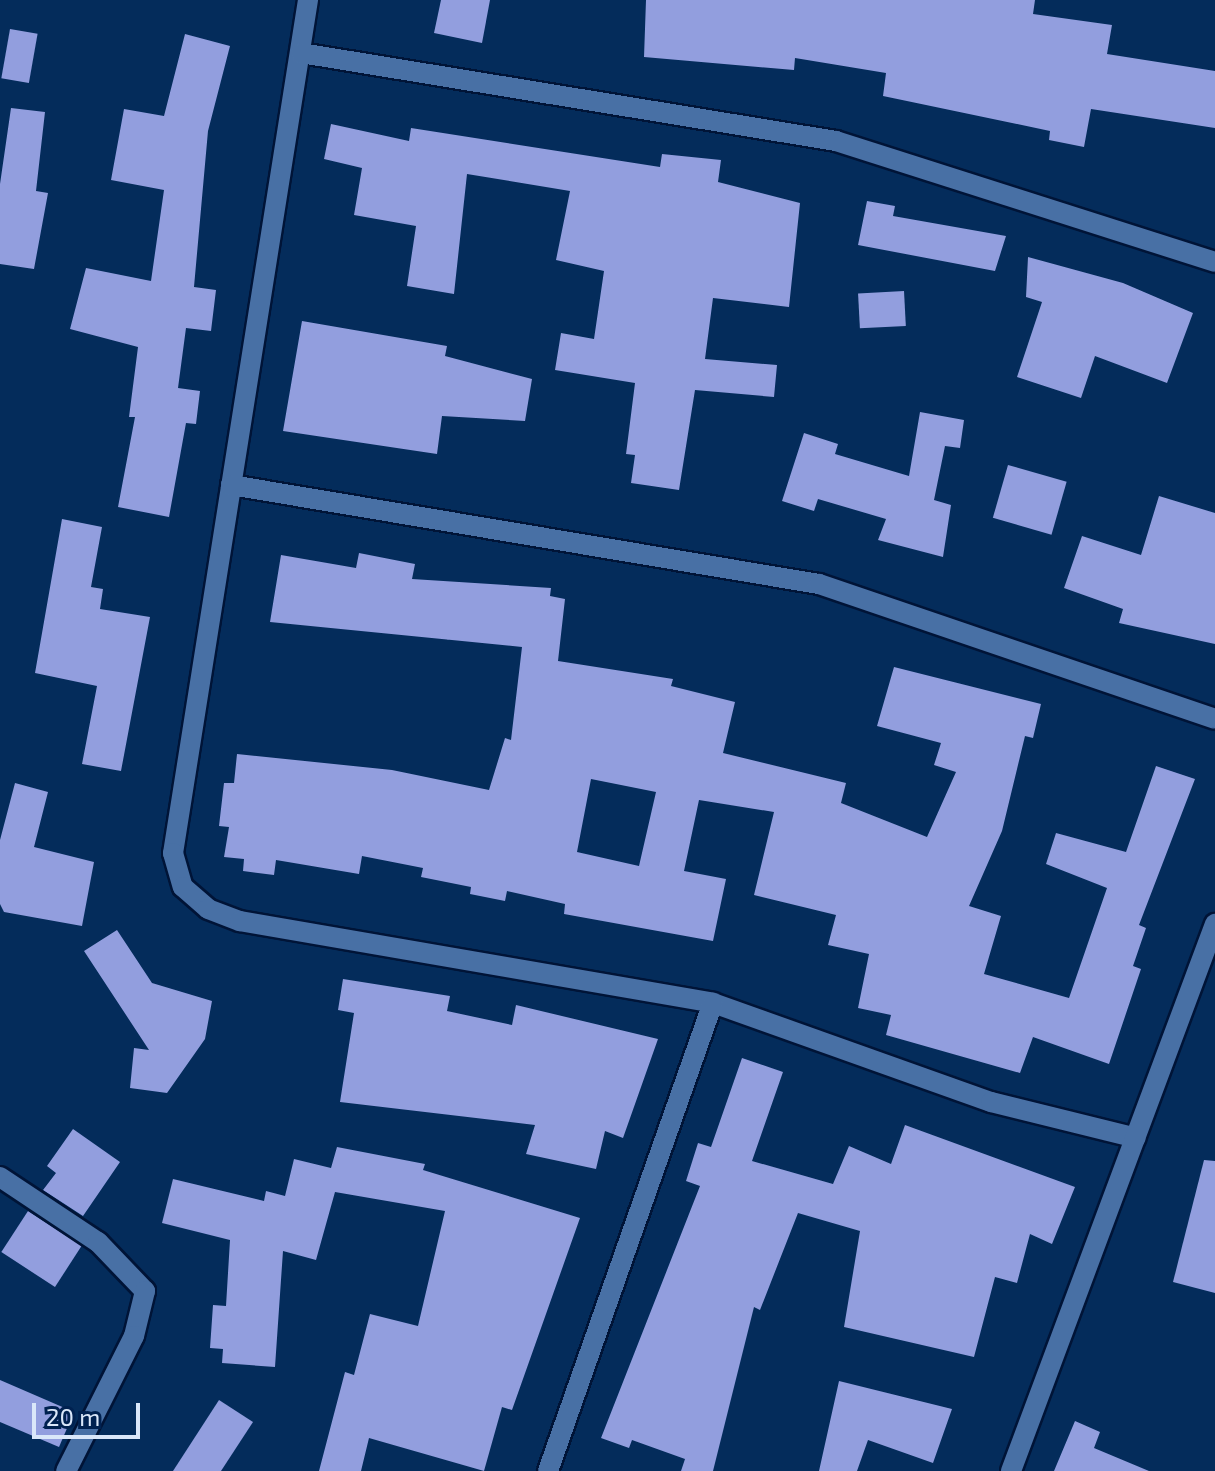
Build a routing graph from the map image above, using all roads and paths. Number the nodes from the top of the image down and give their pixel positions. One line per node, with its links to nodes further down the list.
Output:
1 (308, 0): 2 (street)
2 (301, 53): 3 (street); 4 (street)
3 (1215, 262)
4 (231, 485): 5 (street); 7 (street)
5 (1215, 719)
6 (1215, 924): 8 (street)
7 (713, 1003): 8 (street); 11 (street)
8 (1136, 1138): 12 (street)
9 (0, 1177): 10 (street)
10 (66, 1471)
11 (548, 1471)
12 (1011, 1471)

